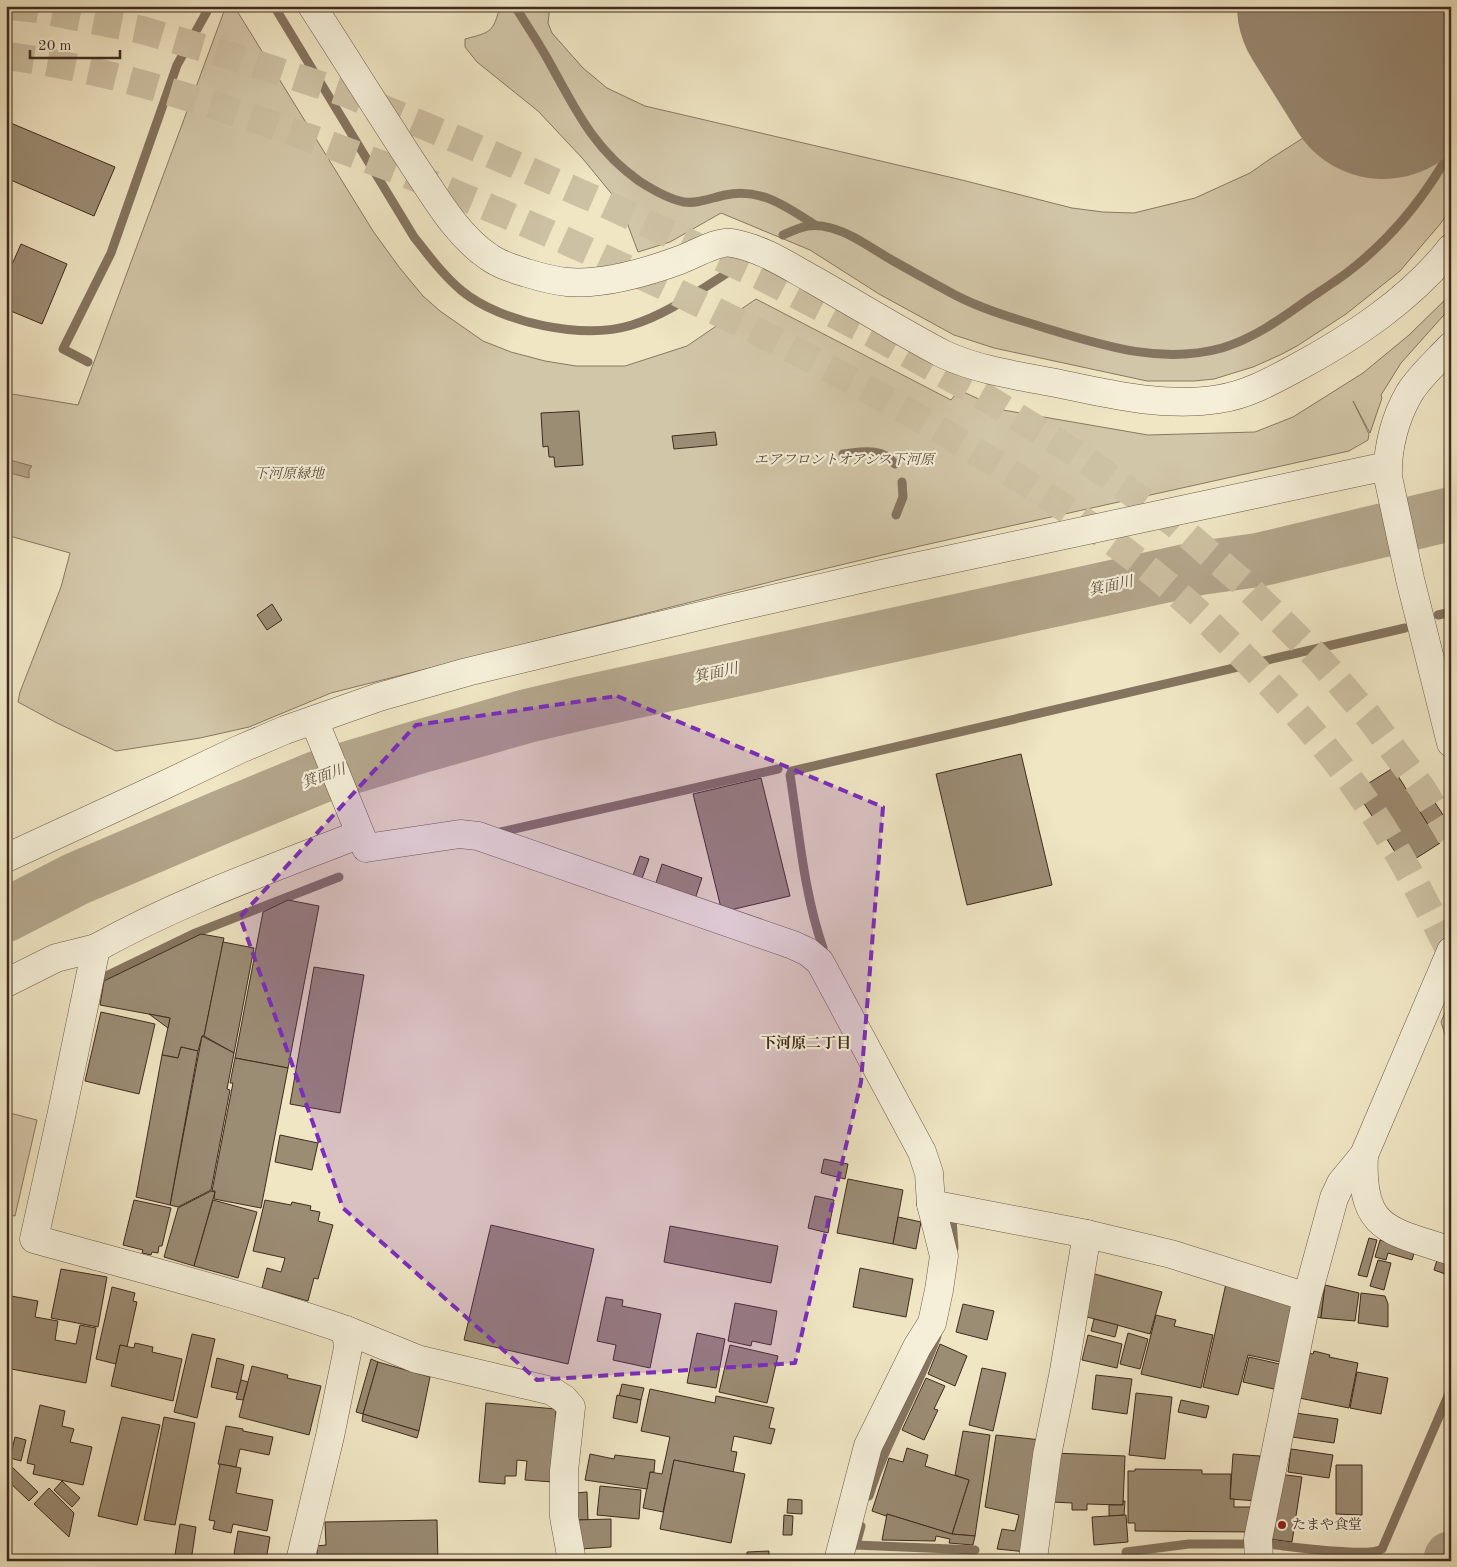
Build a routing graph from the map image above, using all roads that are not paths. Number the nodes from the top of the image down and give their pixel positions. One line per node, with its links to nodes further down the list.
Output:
1 (312, 6): 2 (street)
2 (1451, 248)
3 (1451, 346): 4 (street)
4 (1388, 471): 5 (street); 6 (street)
5 (317, 727): 7 (street); 8 (street)
6 (1451, 743)
7 (358, 830): 9 (street); 13 (street)
8 (6, 858)
9 (96, 948): 11 (street); 17 (street)
10 (1451, 951): 12 (street)
11 (6, 983)
12 (1364, 1155): 15 (street); 16 (street)
13 (931, 1204): 14 (street); 21 (street)
14 (1087, 1234): 16 (street); 18 (street)
15 (1451, 1251)
16 (1307, 1297): 22 (street)
17 (346, 1330): 19 (street); 20 (street)
18 (1033, 1559)
19 (300, 1561)
20 (572, 1561)
21 (838, 1561)
22 (1259, 1561)

